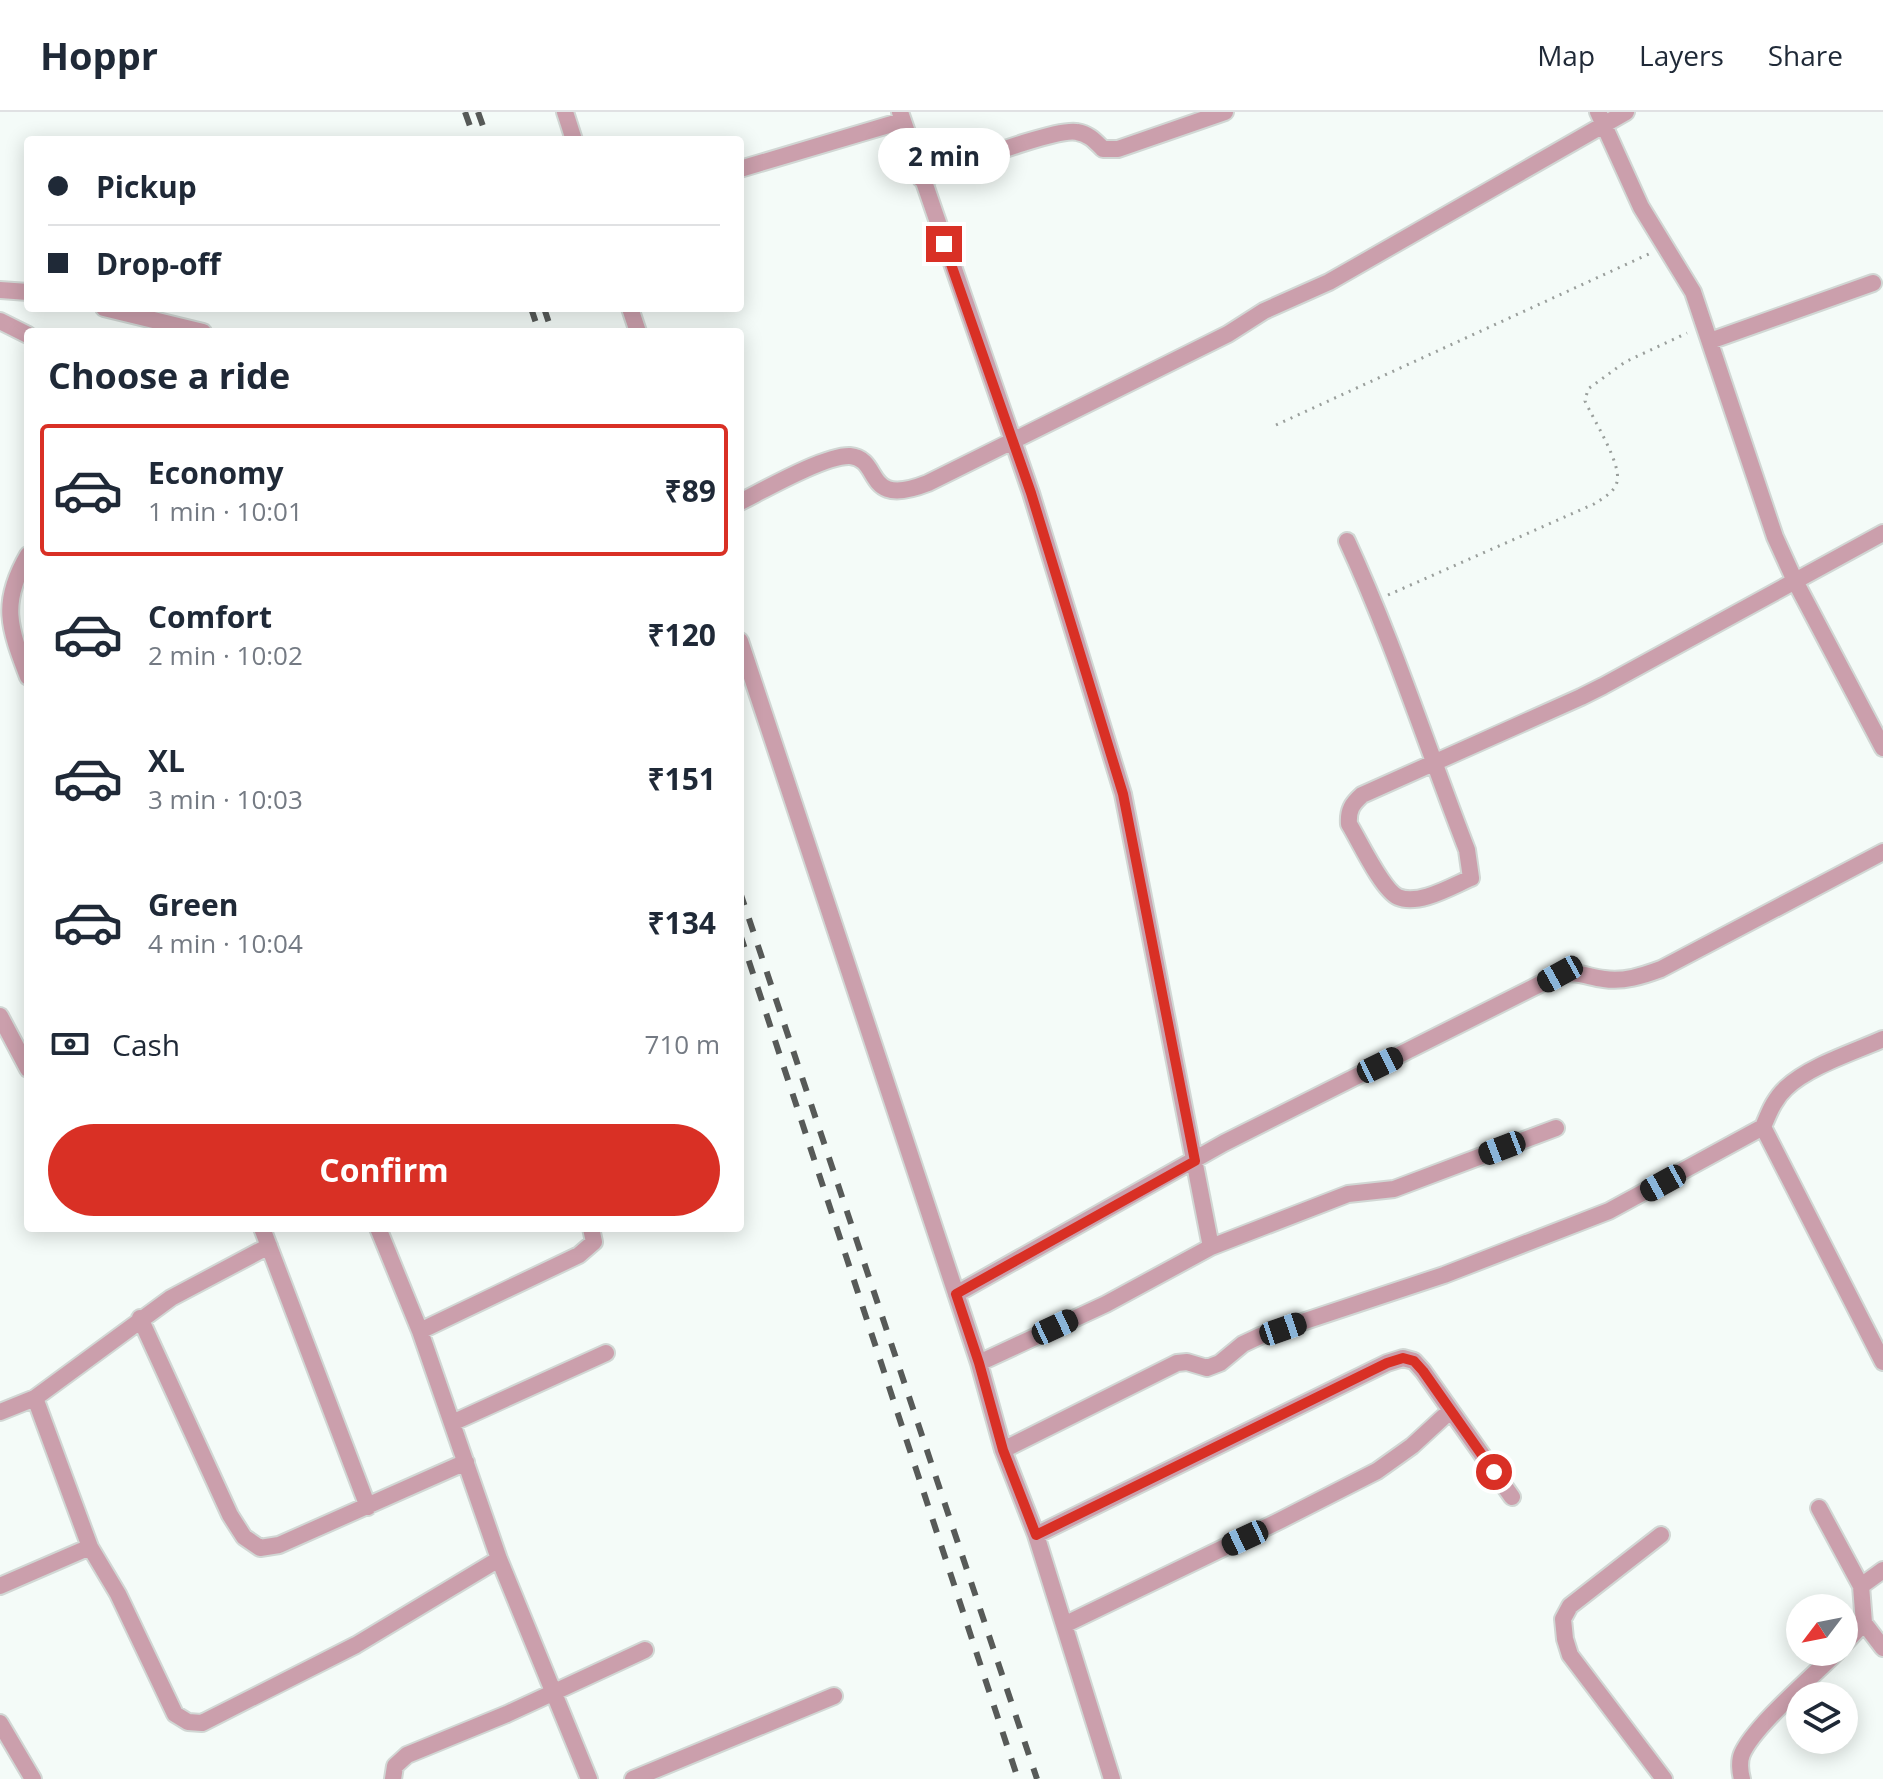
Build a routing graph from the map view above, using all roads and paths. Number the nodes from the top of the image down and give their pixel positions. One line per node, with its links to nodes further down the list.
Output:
1 (565, 112): 6 (street)
2 (1225, 112): 8 (street)
3 (1626, 112): 5 (street)
4 (901, 116): 7 (street); 8 (street)
5 (1602, 119): 9 (street); 19 (street)
6 (573, 136)
7 (744, 168)
8 (921, 179): 19 (street)
9 (1666, 246): 17 (street); 18 (path)
10 (1873, 283): 17 (street)
11 (0, 290): 12 (street)
12 (24, 292)
13 (120, 312): 15 (street)
14 (0, 321): 16 (street)
15 (186, 328)
16 (24, 333)
17 (1708, 333): 24 (street); 25 (path)
18 (1276, 425)
19 (1012, 439): 20 (street); 37 (street)
20 (744, 500)
21 (1883, 533): 24 (street)
22 (1347, 541): 25 (street)
23 (24, 560): 26 (street)
24 (1795, 581): 29 (street); 30 (street)
25 (1374, 601): 30 (street)
26 (5, 629): 28 (street)
27 (744, 653): 43 (street)
28 (24, 669)
29 (1883, 748)
30 (1433, 762): 30 (street)
31 (1883, 852): 37 (street)
32 (0, 1016): 34 (street)
33 (1883, 1039): 35 (street)
34 (24, 1061)
35 (1763, 1127): 47 (street); 53 (street)
36 (1556, 1128): 42 (street)
37 (1195, 1161): 42 (street); 43 (street)
38 (264, 1232): 41 (street)
39 (380, 1232): 45 (street)
40 (592, 1232): 45 (street)
41 (269, 1246): 44 (street); 56 (street)
42 (1211, 1247): 48 (street)
43 (956, 1294): 48 (street)
44 (140, 1318): 49 (street); 56 (street)
45 (420, 1331): 52 (street)
46 (606, 1353): 52 (street)
47 (1883, 1362)
48 (979, 1363): 53 (street)
49 (35, 1398): 51 (street); 60 (street)
50 (1450, 1411): 55 (street); 58 (street); 66 (street)
51 (0, 1412)
52 (452, 1423): 54 (street)
53 (1003, 1450): 58 (street)
54 (466, 1462): 56 (street); 61 (street)
55 (1512, 1497)
56 (368, 1507)
57 (1819, 1508): 64 (street)
58 (1036, 1535): 66 (street)
59 (1661, 1535): 81 (street)
60 (90, 1547): 61 (street); 63 (street)
61 (499, 1559): 71 (street)
62 (1883, 1570): 64 (street)
63 (0, 1586)
64 (1861, 1586): 65 (street)
65 (1864, 1623): 67 (street); 68 (street)
66 (1064, 1625): 80 (street)
67 (1858, 1629)
68 (1883, 1648)
69 (645, 1650): 71 (street)
70 (1823, 1666): 82 (street)
71 (556, 1692): 77 (street); 78 (street)
72 (834, 1696): 79 (street)
73 (0, 1723): 74 (street)
74 (17, 1752): 75 (street); 76 (street)
75 (0, 1758)
76 (33, 1779)
77 (393, 1779)
78 (589, 1779)
79 (633, 1779)
80 (1112, 1779)
81 (1664, 1779)
82 (1742, 1779)

